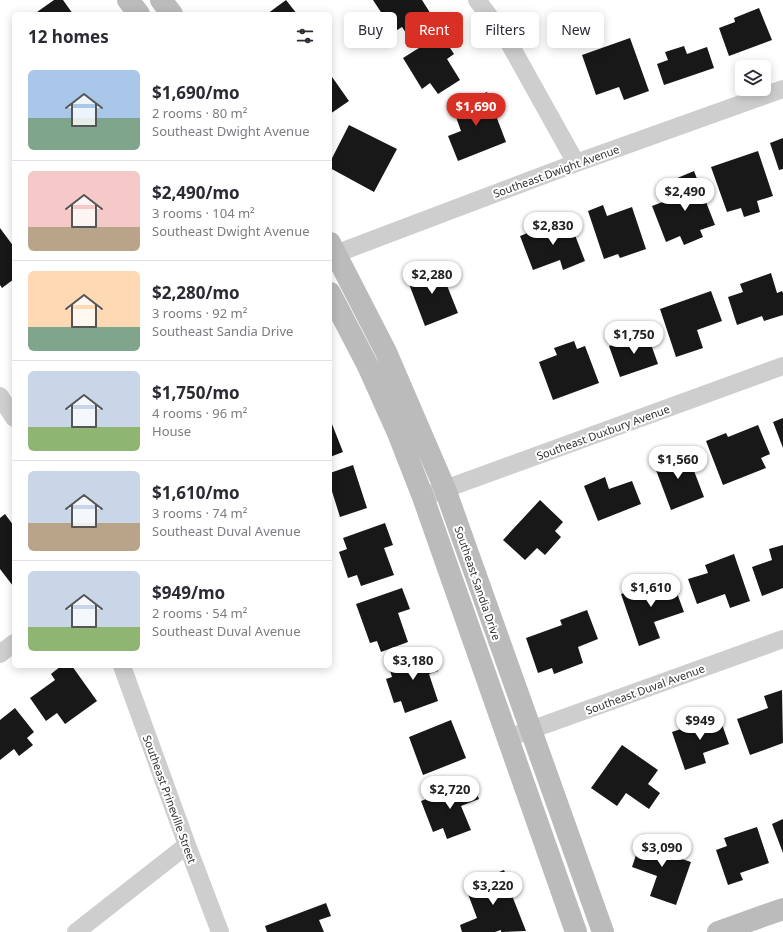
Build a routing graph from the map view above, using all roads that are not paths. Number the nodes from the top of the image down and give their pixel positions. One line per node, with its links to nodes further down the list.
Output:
1 (128, 0): 4 (street)
2 (161, 0): 5 (street)
3 (477, 0): 7 (street)
4 (137, 12)
5 (170, 12)
6 (783, 89): 7 (street, Southeast Dwight Avenue)
7 (576, 163): 8 (street, Southeast Dwight Avenue)
8 (332, 251): 13 (street, Southeast Sandia Drive)
9 (332, 297): 14 (street)
10 (783, 366): 13 (street, Southeast Duxbury Avenue)
11 (0, 396): 12 (street)
12 (12, 415)
13 (445, 489): 14 (street, Southeast Duxbury Avenue); 19 (street, Southeast Sandia Drive)
14 (423, 497): 20 (street)
15 (783, 639): 19 (street, Southeast Duval Avenue)
16 (12, 645): 17 (street)
17 (0, 654)
18 (123, 668): 21 (street, Southeast Prineville Street)
19 (530, 730): 20 (street, Southeast Duval Avenue); 26 (street, Southeast Sandia Drive)
20 (508, 738): 25 (street)
21 (187, 845): 23 (street); 24 (street, Southeast Prineville Street)
22 (783, 909): 27 (street)
23 (76, 932)
24 (220, 932)
25 (576, 932)
26 (603, 932)
27 (718, 932)

